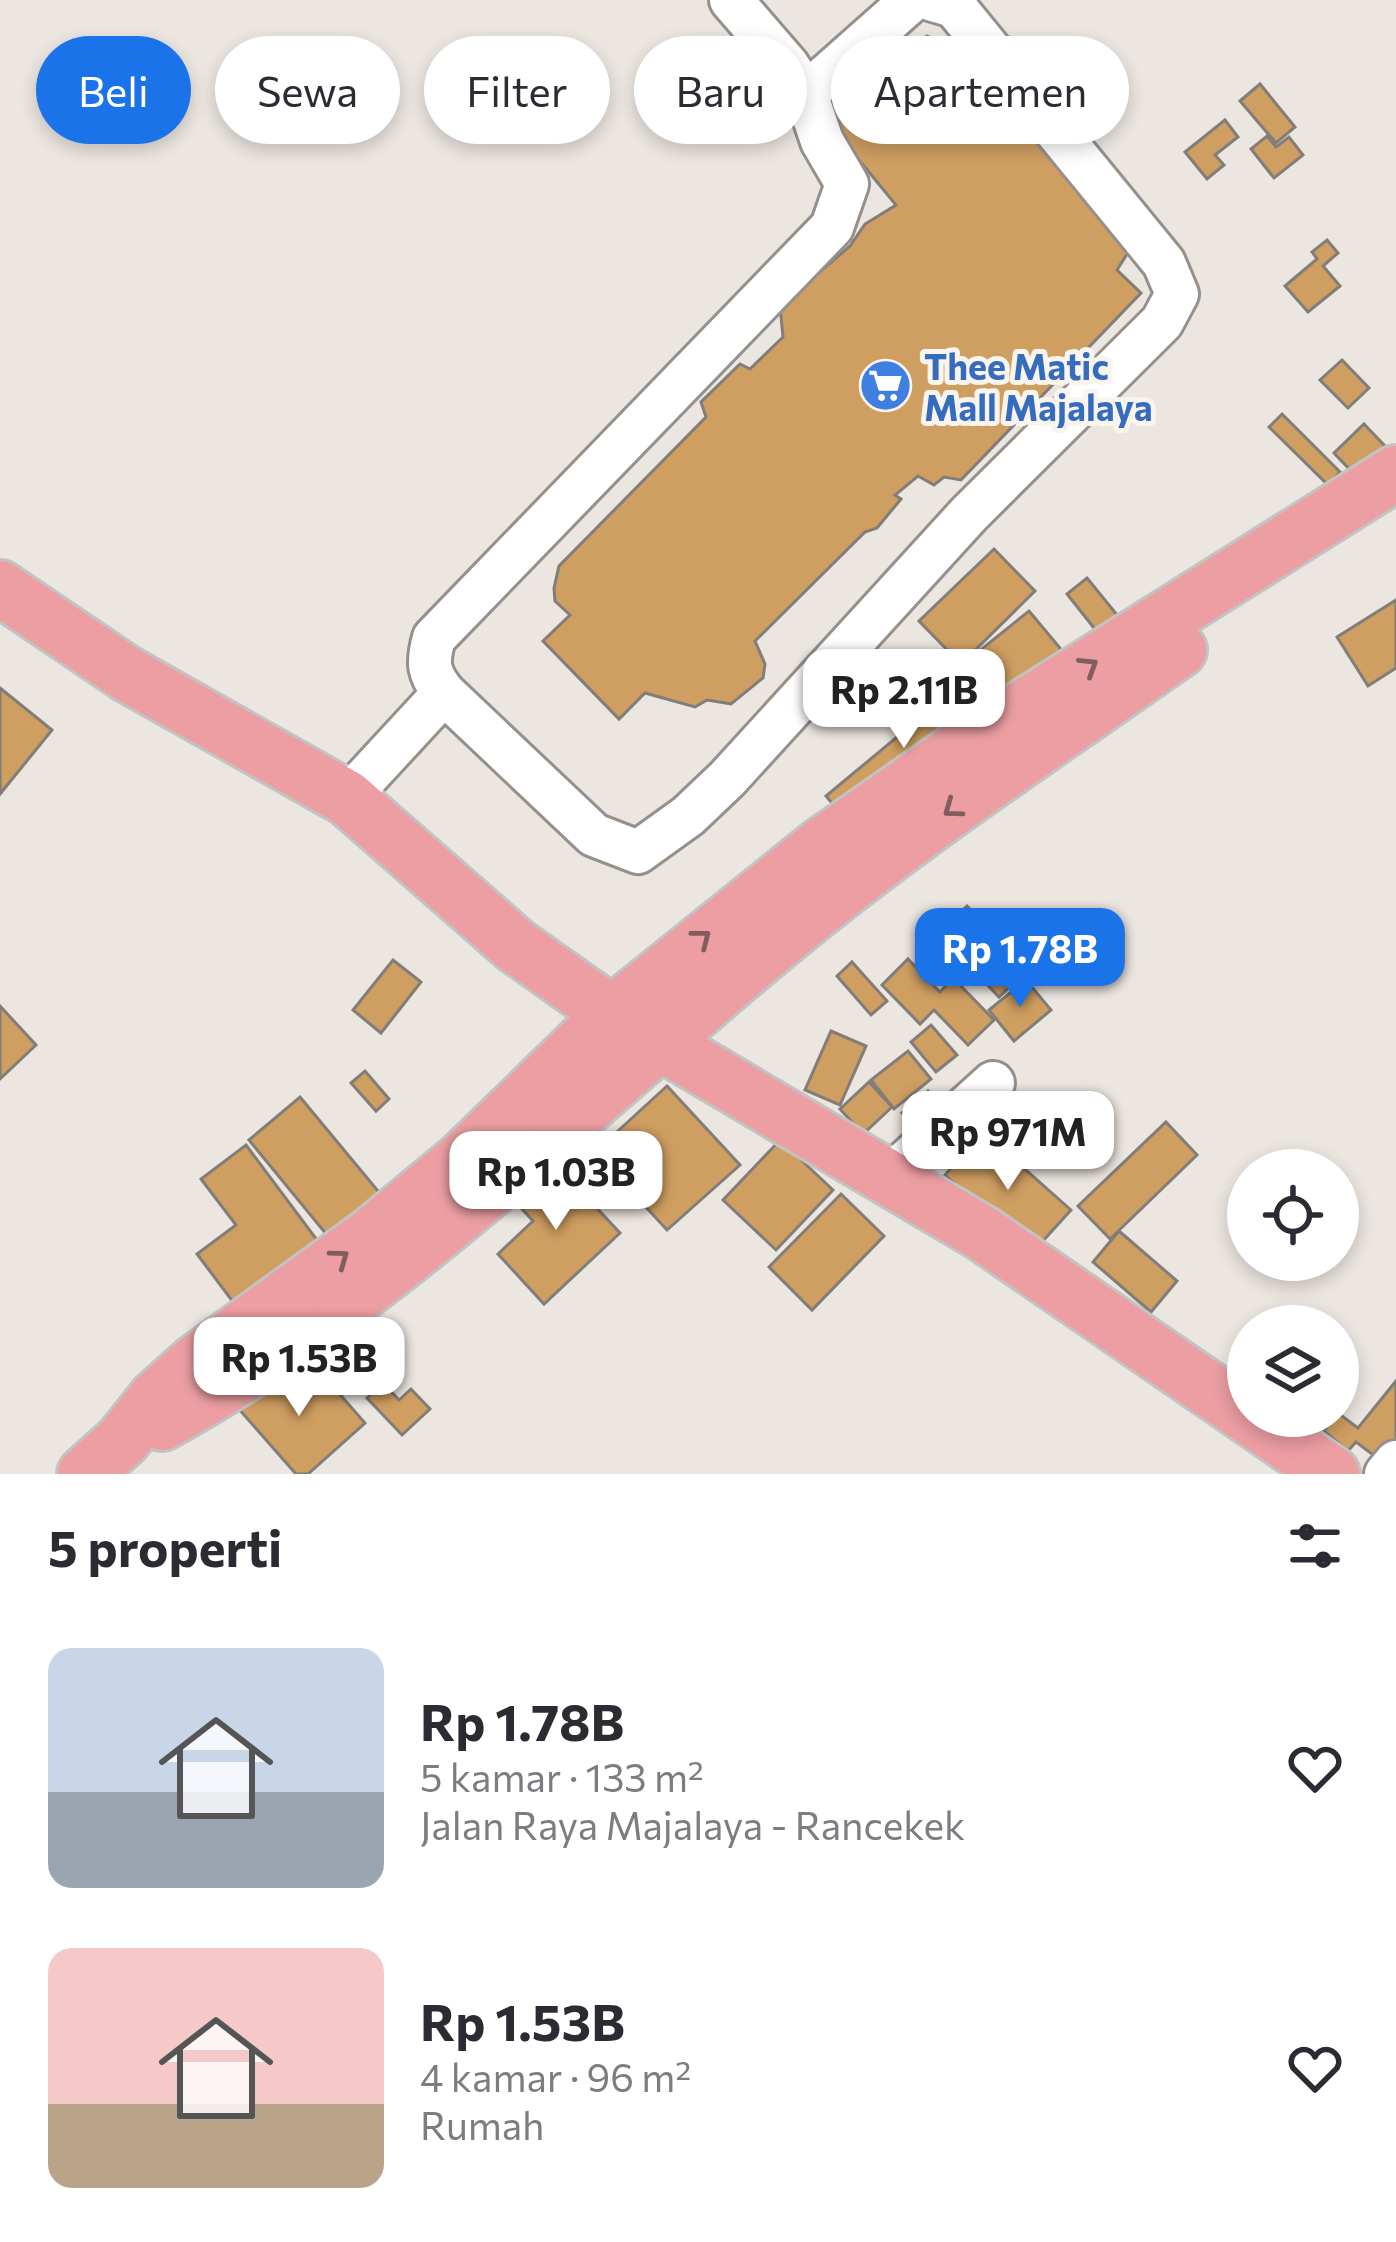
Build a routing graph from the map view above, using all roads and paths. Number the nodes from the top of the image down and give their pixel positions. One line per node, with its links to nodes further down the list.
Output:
1 (731, 0): 4 (street)
2 (912, 0): 5 (street)
3 (933, 0): 10 (street)
4 (762, 36)
5 (807, 93)
6 (807, 97): 10 (street)
7 (1396, 473): 12 (main road, one-way to 7)
8 (1396, 507): 13 (main road, one-way to 13)
9 (0, 588): 11 (main road)
10 (444, 693): 11 (street)
11 (346, 798): 12 (main road)
12 (612, 1013): 13 (main road); 16 (main road, one-way to 12)
13 (661, 1042): 15 (main road); 16 (main road)
14 (993, 1083): 15 (street)
15 (888, 1178): 18 (main road)
16 (104, 1457)
17 (1396, 1462): 19 (street)
18 (1332, 1474)
19 (1386, 1474)

